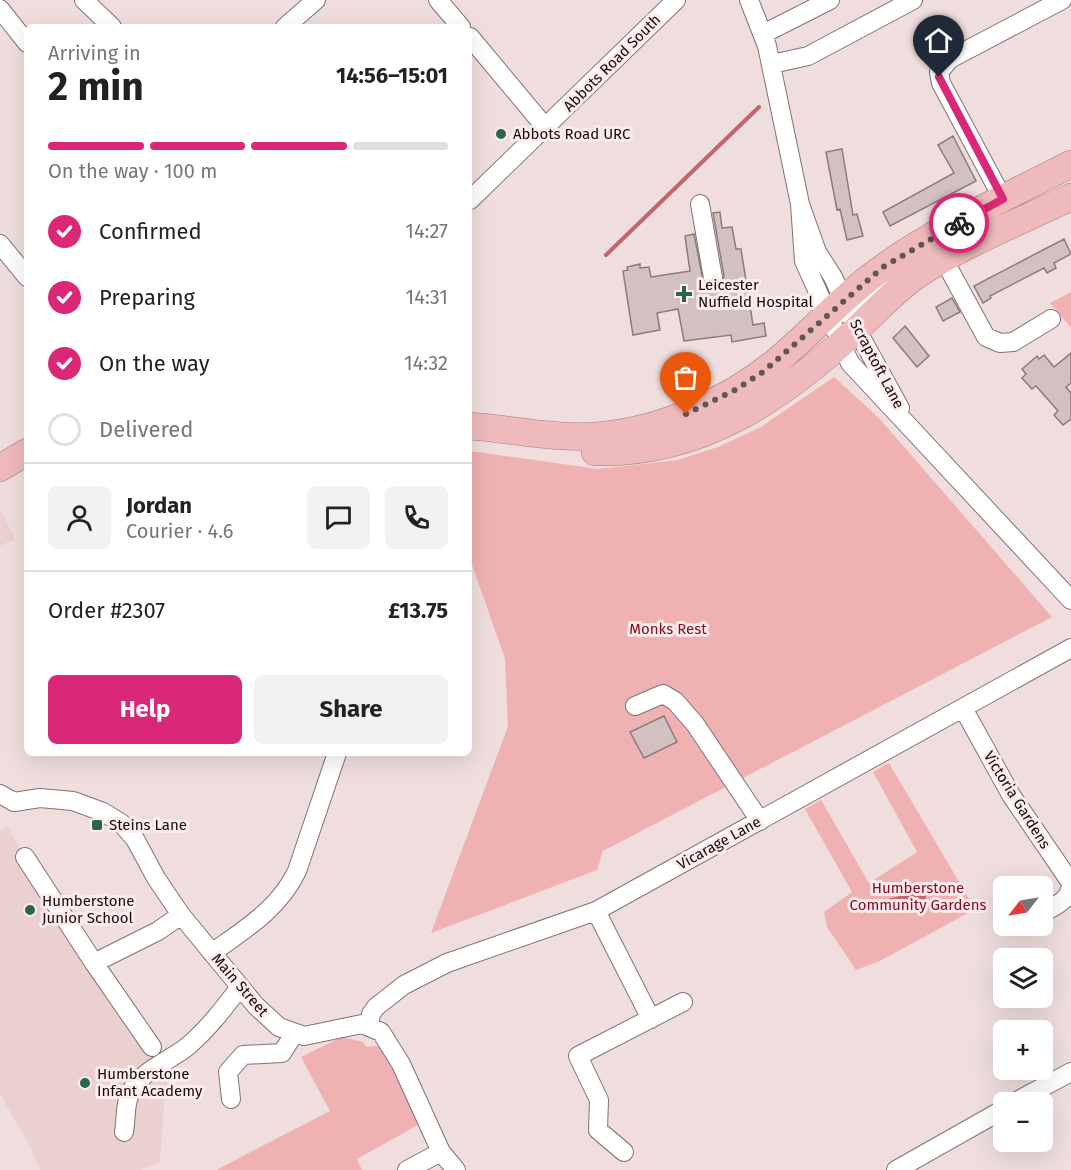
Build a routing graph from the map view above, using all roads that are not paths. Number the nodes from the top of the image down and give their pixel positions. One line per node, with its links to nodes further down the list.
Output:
1 (84, 0): 10 (street)
2 (316, 0): 11 (street)
3 (438, 0): 12 (street)
4 (676, 0): 17 (street, Abbots Road South)
5 (749, 0): 13 (street, Scraptoft Lane)
6 (830, 0): 13 (street)
7 (913, 0): 16 (street)
8 (1062, 0): 21 (street)
9 (0, 9): 14 (street)
10 (108, 24)
11 (288, 24)
12 (458, 24)
13 (763, 34): 16 (street, Scraptoft Lane)
14 (24, 39)
15 (472, 39): 17 (street)
16 (772, 64): 23 (street, Scraptoft Lane)
17 (546, 128): 20 (street, Abbots Road South)
18 (1071, 164): 21 (highway)
19 (1071, 197): 26 (highway)
20 (472, 198)
21 (1003, 199): 29 (highway)
22 (700, 204): 27 (street)
23 (800, 204): 29 (street, Scraptoft Lane); 29 (street, Scraptoft Lane)
24 (0, 244): 25 (street)
25 (20, 255)
26 (941, 262): 28 (street); 29 (highway)
27 (713, 278)
28 (1051, 319)
29 (843, 324): 30 (highway); 31 (street, Scraptoft Lane); 31 (street, Scraptoft Lane); 32 (highway)
30 (472, 426)
31 (910, 426): 35 (street, Scraptoft Lane)
32 (472, 435)
33 (24, 454): 34 (highway)
34 (0, 468)
35 (1071, 600)
36 (1071, 648): 38 (street, Vicarage Lane)
37 (635, 706): 41 (street)
38 (963, 708): 41 (street, Vicarage Lane); 43 (street, Victoria Gardens)
39 (336, 756): 46 (street)
40 (2, 802): 45 (street, Main Street)
41 (760, 820): 44 (street, Vicarage Lane)
42 (25, 857): 47 (street)
43 (1053, 907)
44 (596, 911): 50 (street); 51 (street, Vicarage Lane)
45 (181, 915): 46 (street, Main Street); 47 (street)
46 (212, 953): 48 (street, Main Street)
47 (94, 963): 53 (street)
48 (240, 987): 52 (street, Main Street); 58 (street)
49 (683, 1002): 50 (street)
50 (651, 1019): 60 (street)
51 (369, 1025): 52 (street); 59 (street)
52 (294, 1034): 56 (street)
53 (152, 1047)
54 (1071, 1072): 55 (street)
55 (1034, 1092)
56 (231, 1099)
57 (993, 1115): 63 (street)
58 (124, 1132)
59 (441, 1152): 61 (street); 62 (street)
60 (624, 1152)
61 (407, 1170)
62 (456, 1170)
63 (896, 1170)

